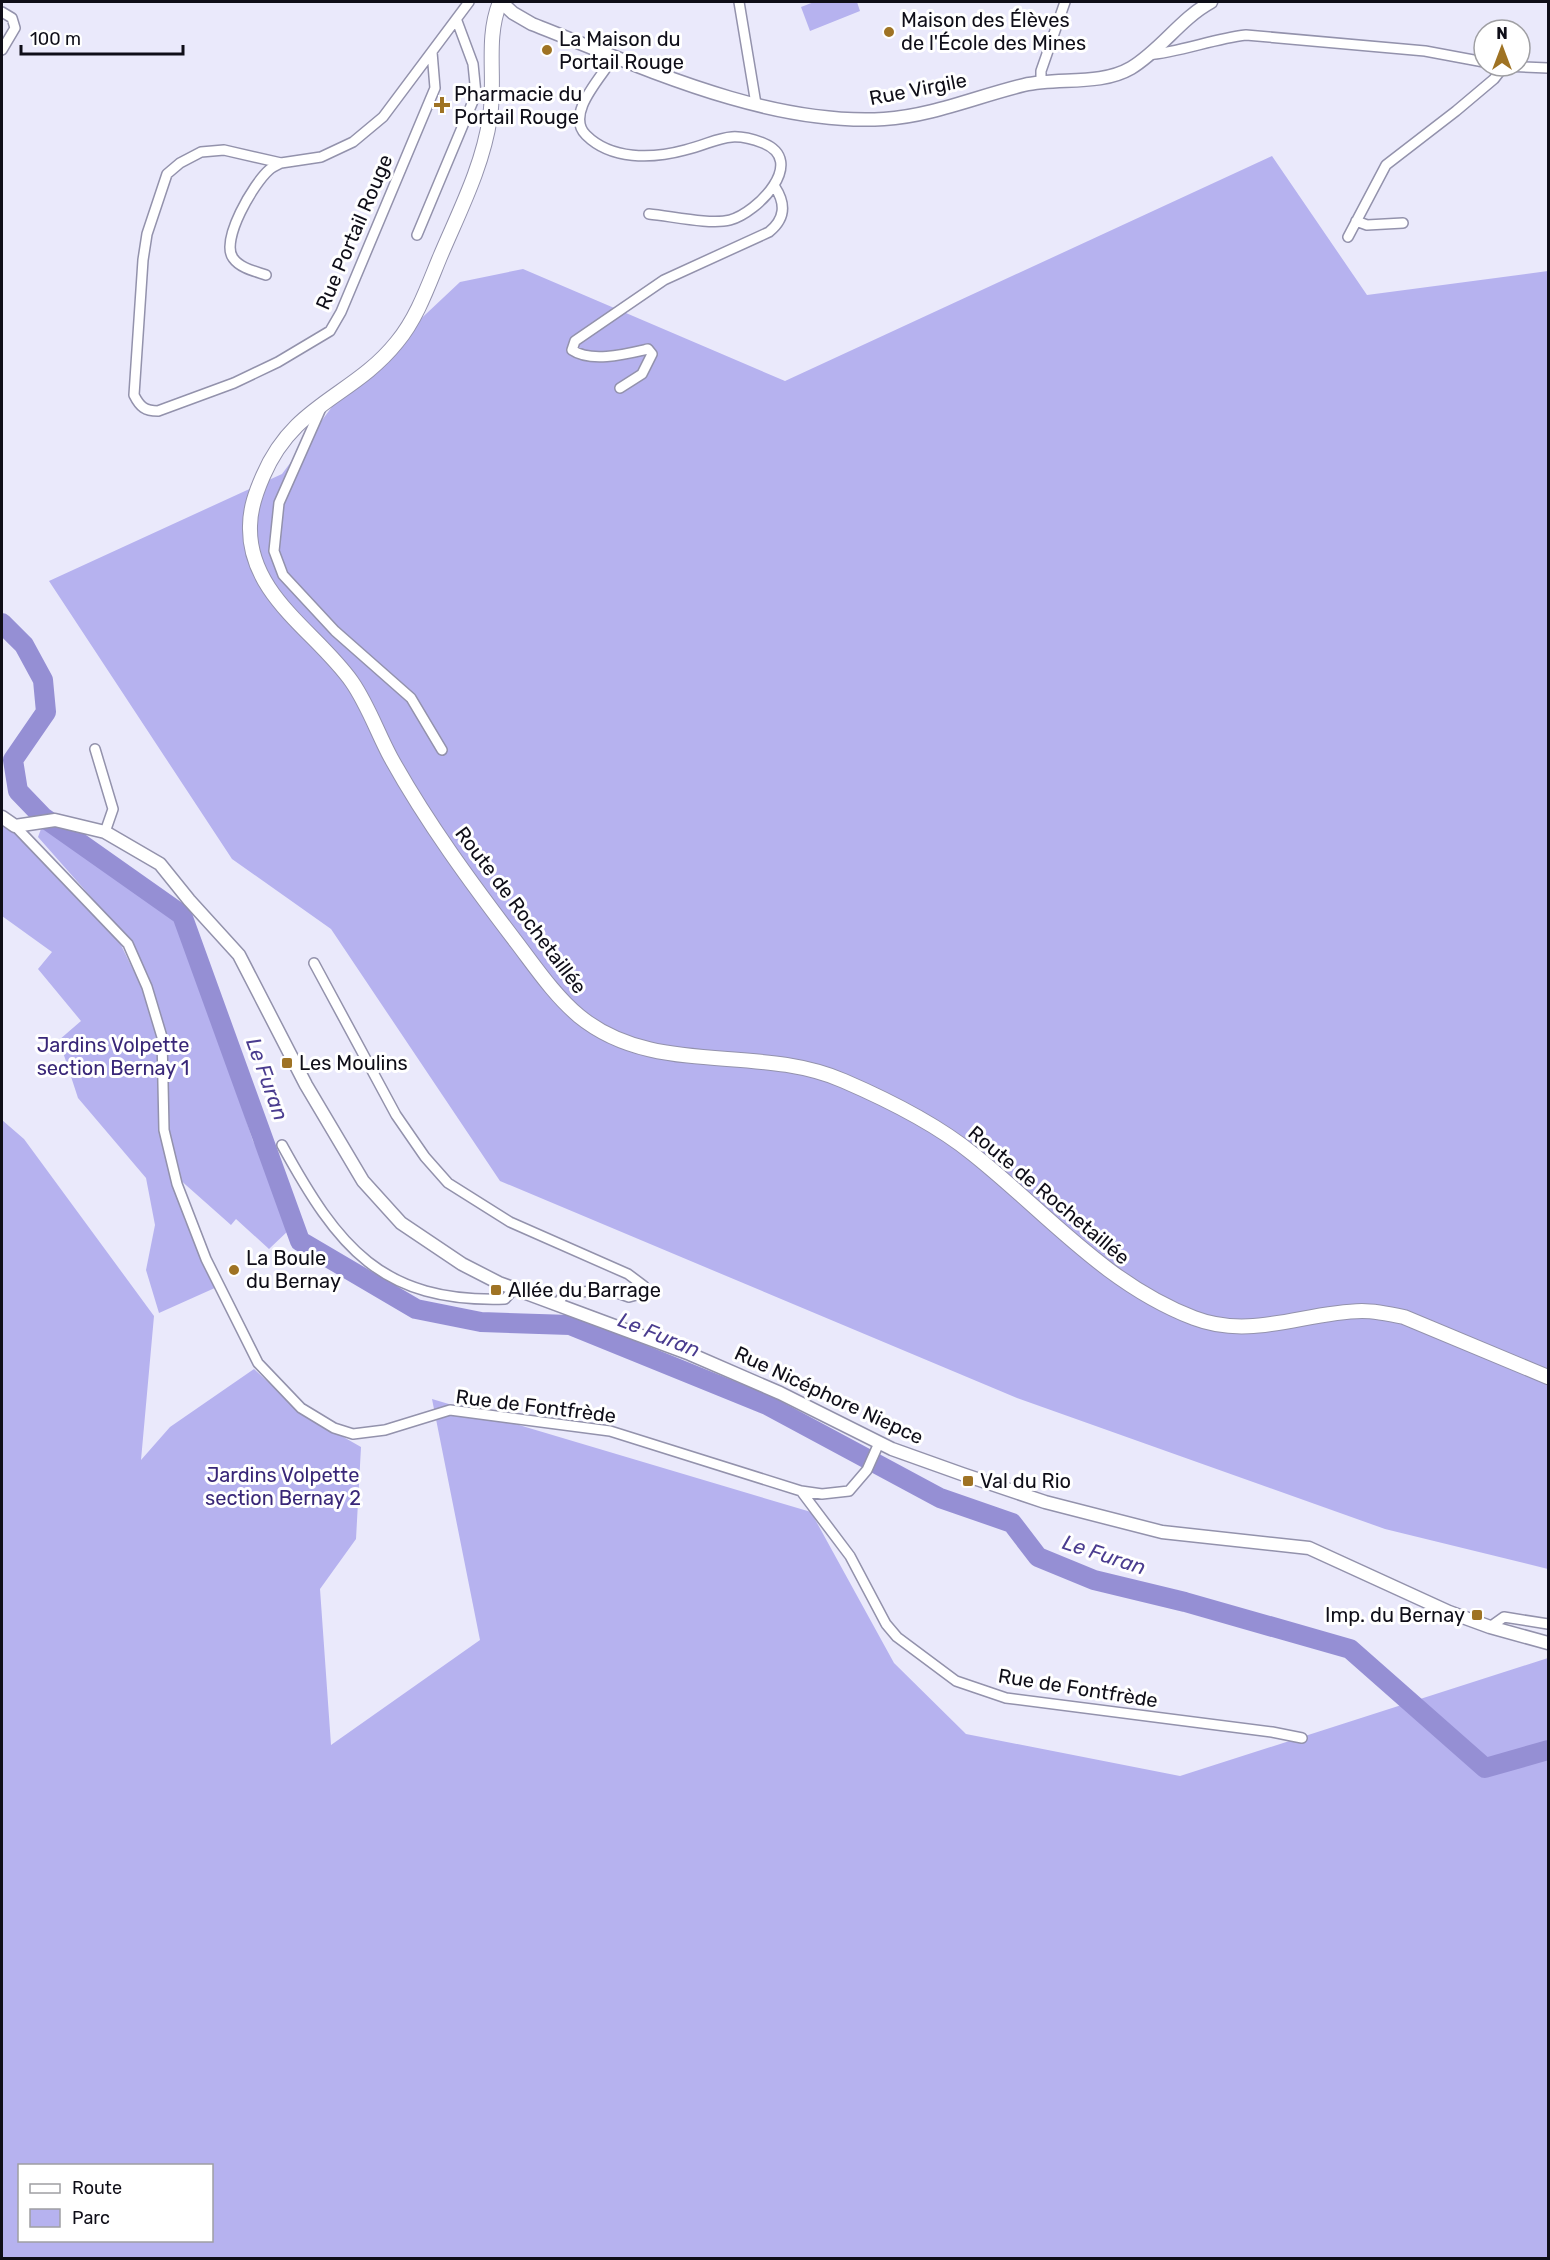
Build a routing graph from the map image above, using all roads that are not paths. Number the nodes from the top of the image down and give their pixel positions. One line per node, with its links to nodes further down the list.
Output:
1 (469, 2): 7 (street, Rue Portail Rouge)
2 (500, 2): 11 (street, Rue Virgile); 27 (main road, Route de Rochetaillée)
3 (739, 2): 17 (street)
4 (1065, 2): 16 (street)
5 (1210, 2): 10 (street, Rue Virgile)
6 (2, 12): 8 (street)
7 (457, 21): 9 (street, Rue Portail Rouge); 23 (street)
8 (2, 50)
9 (432, 52): 18 (street, Rue Portail Rouge); 18 (street, Rue Portail Rouge)
10 (1148, 55): 12 (street); 16 (street, Rue Virgile)
11 (615, 56): 17 (street, Rue Virgile); 19 (street)
12 (1472, 60)
13 (1532, 67): 14 (street)
14 (1548, 68)
15 (1495, 78): 21 (street)
16 (1041, 82): 17 (street, Rue Virgile)
17 (756, 104)
18 (281, 163): 25 (street)
19 (775, 187): 20 (street); 26 (street)
20 (649, 214)
21 (1356, 221): 22 (street); 24 (street)
22 (1403, 223)
23 (417, 235)
24 (1348, 237)
25 (266, 275)
26 (620, 388)
27 (325, 401): 29 (street); 37 (main road, Route de Rochetaillée)
28 (95, 749): 32 (street)
29 (442, 750)
30 (2, 817): 31 (street)
31 (15, 826): 32 (street, Rue Nicéphore Niepce); 39 (street, Rue de Fontfrède)
32 (105, 832): 35 (street, Rue Nicéphore Niepce)
33 (314, 963): 36 (street)
34 (282, 1145): 35 (street)
35 (515, 1288): 36 (street, Rue Nicéphore Niepce)
36 (558, 1303): 38 (street, Rue Nicéphore Niepce)
37 (1548, 1377)
38 (878, 1447): 39 (street); 41 (street, Rue Nicéphore Niepce)
39 (801, 1491): 43 (street, Rue de Fontfrède)
40 (1548, 1624): 41 (street)
41 (1490, 1627): 42 (street, Rue Nicéphore Niepce)
42 (1548, 1643)
43 (1302, 1738)

